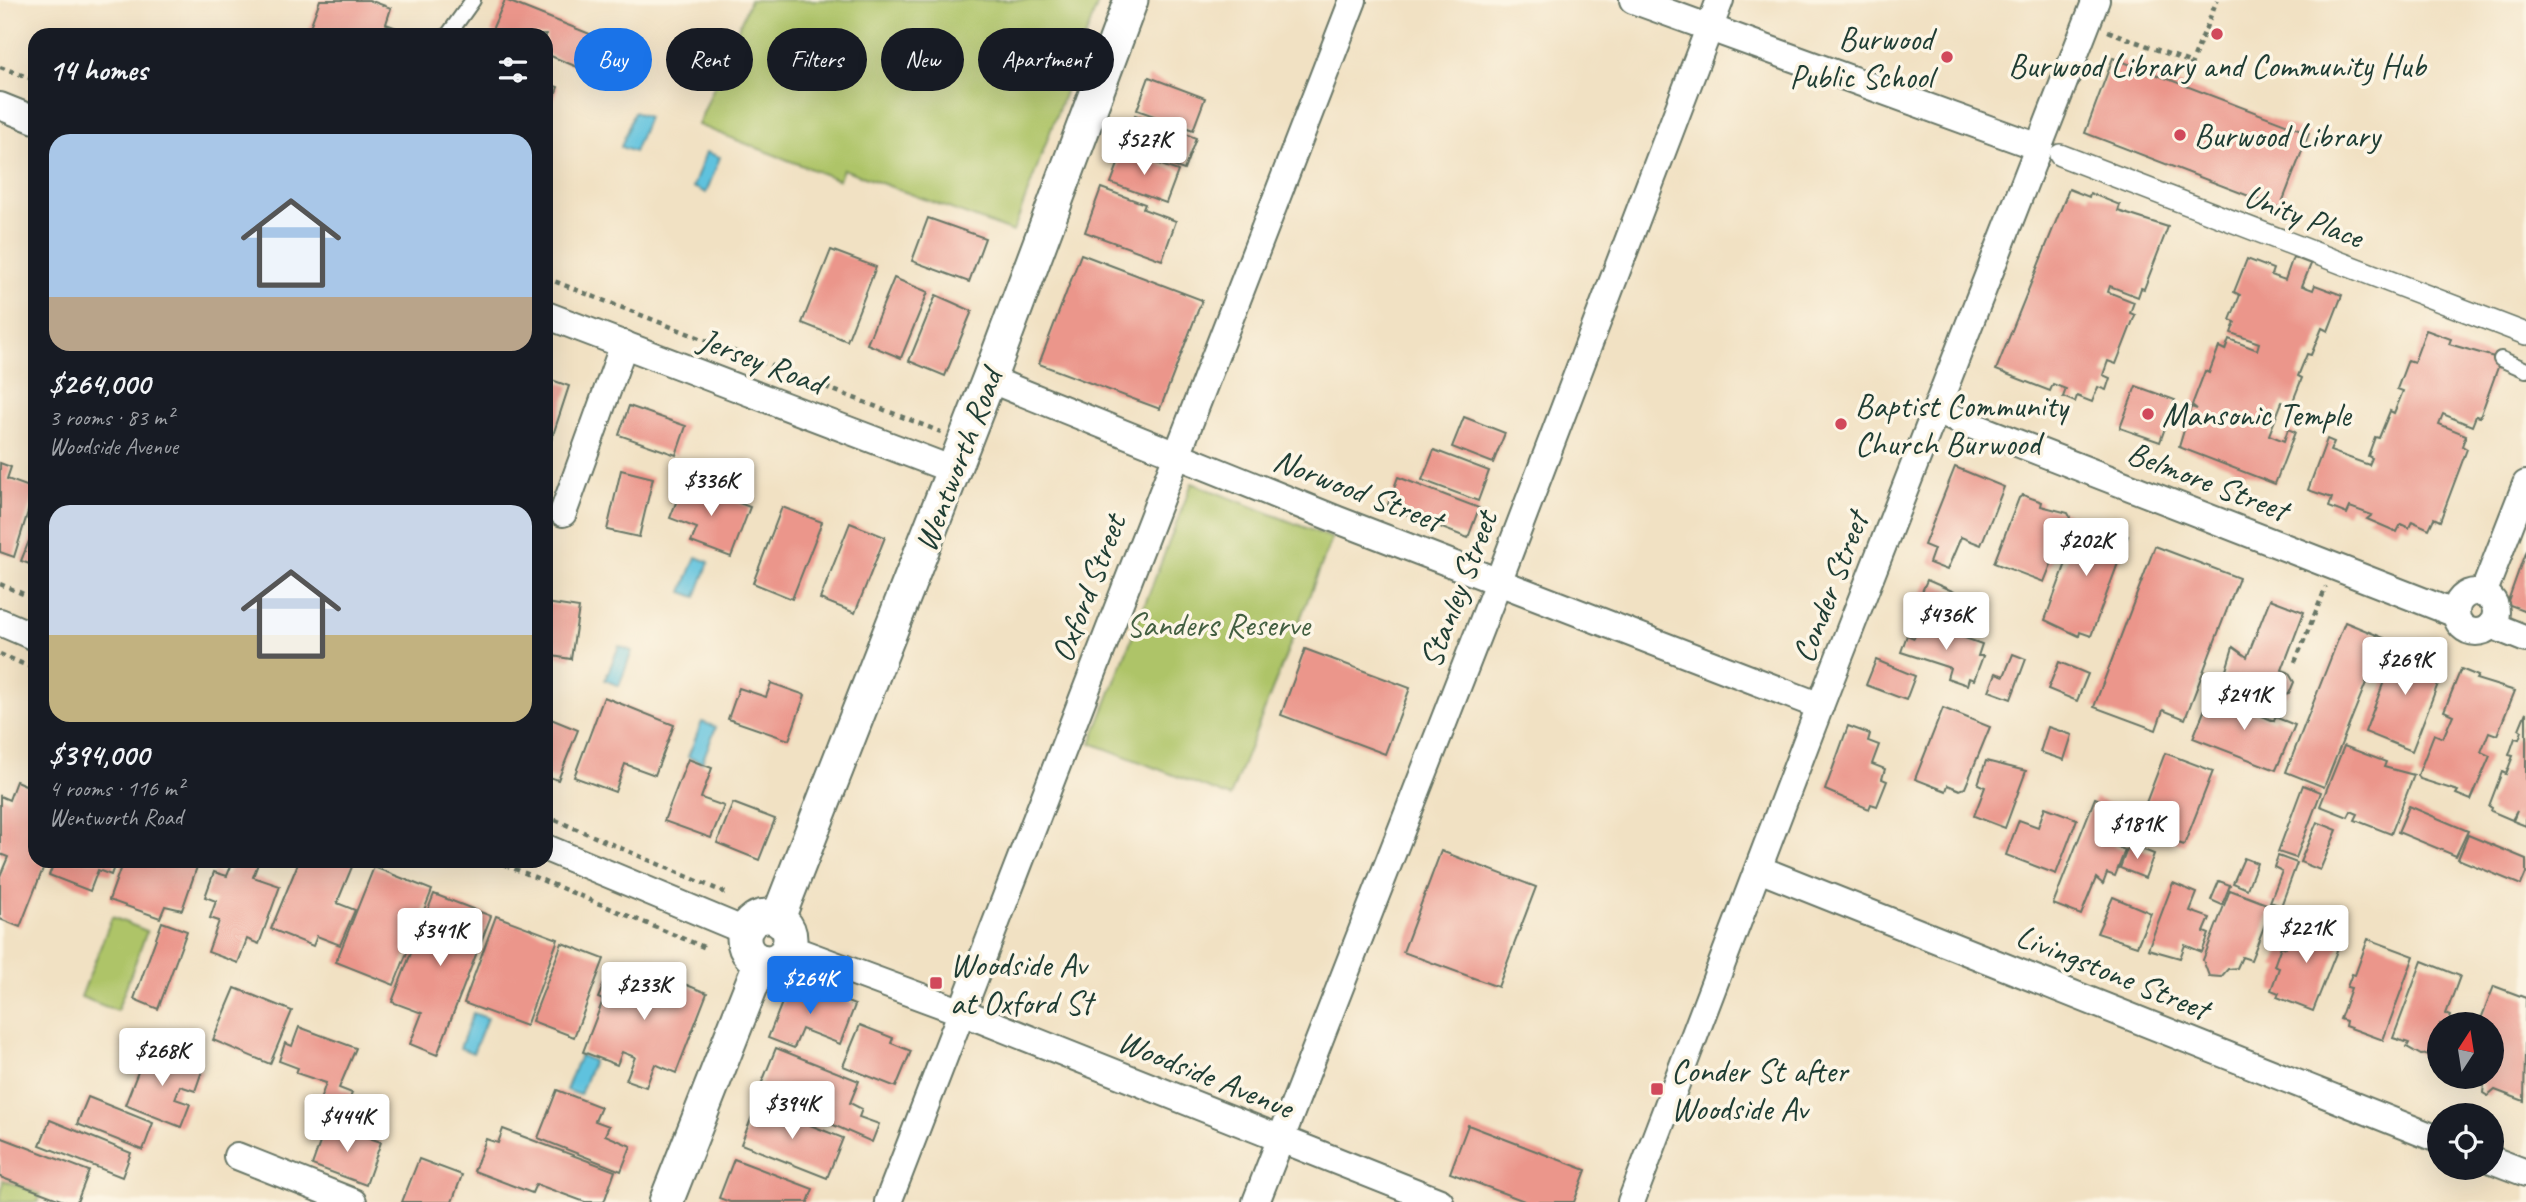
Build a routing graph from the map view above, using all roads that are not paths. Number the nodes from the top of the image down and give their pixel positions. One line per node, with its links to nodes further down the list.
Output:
1 (472, 0): 7 (lane)
2 (1131, 0): 17 (street, Wentworth Road)
3 (1353, 0): 19 (street, Oxford Street)
4 (1633, 0): 8 (street)
5 (1720, 0): 8 (street, Stanley Street)
6 (2096, 0): 11 (street, Conder Street)
7 (453, 28)
8 (1709, 29): 11 (street); 23 (street, Stanley Street)
9 (0, 106): 10 (street)
10 (28, 117)
11 (2049, 151): 13 (street, Unity Place); 18 (street, Conder Street)
12 (553, 318): 14 (street, Jersey Road)
13 (2526, 334)
14 (624, 344): 20 (street, Jersey Road); 22 (street)
15 (2501, 359): 16 (lane)
16 (2526, 370)
17 (989, 379): 19 (street, Norwood Street); 20 (street, Wentworth Road)
18 (1935, 411): 25 (street, Belmore Street); 30 (street, Conder Street)
19 (1177, 456): 23 (street, Norwood Street); 35 (street, Oxford Street)
20 (953, 470): 34 (street, Wentworth Road)
21 (2526, 484): 24 (street)
22 (562, 513)
23 (1499, 580): 30 (street, Norwood Street); 37 (street, Stanley Street)
24 (2483, 594): 25 (street); 27 (street)
25 (2456, 614): 27 (street)
26 (0, 622): 28 (street)
27 (2491, 625): 29 (street)
28 (28, 634)
29 (2526, 639)
30 (1820, 706): 32 (street, Conder Street)
31 (553, 851): 33 (street)
32 (1759, 869): 36 (street, Livingstone Street); 46 (street, Conder Street)
33 (745, 931): 34 (street)
34 (776, 942): 35 (street, Woodside Avenue); 42 (street, Wentworth Road)
35 (962, 1012): 37 (street, Woodside Avenue); 43 (street, Oxford Street)
36 (2427, 1135)
37 (1279, 1140): 44 (street, Stanley Street); 45 (street, Woodside Avenue)
38 (237, 1156): 41 (street)
39 (2504, 1165): 40 (street)
40 (2526, 1173)
41 (353, 1202)
42 (666, 1202)
43 (888, 1202)
44 (1255, 1202)
45 (1440, 1202)
46 (1631, 1202)

